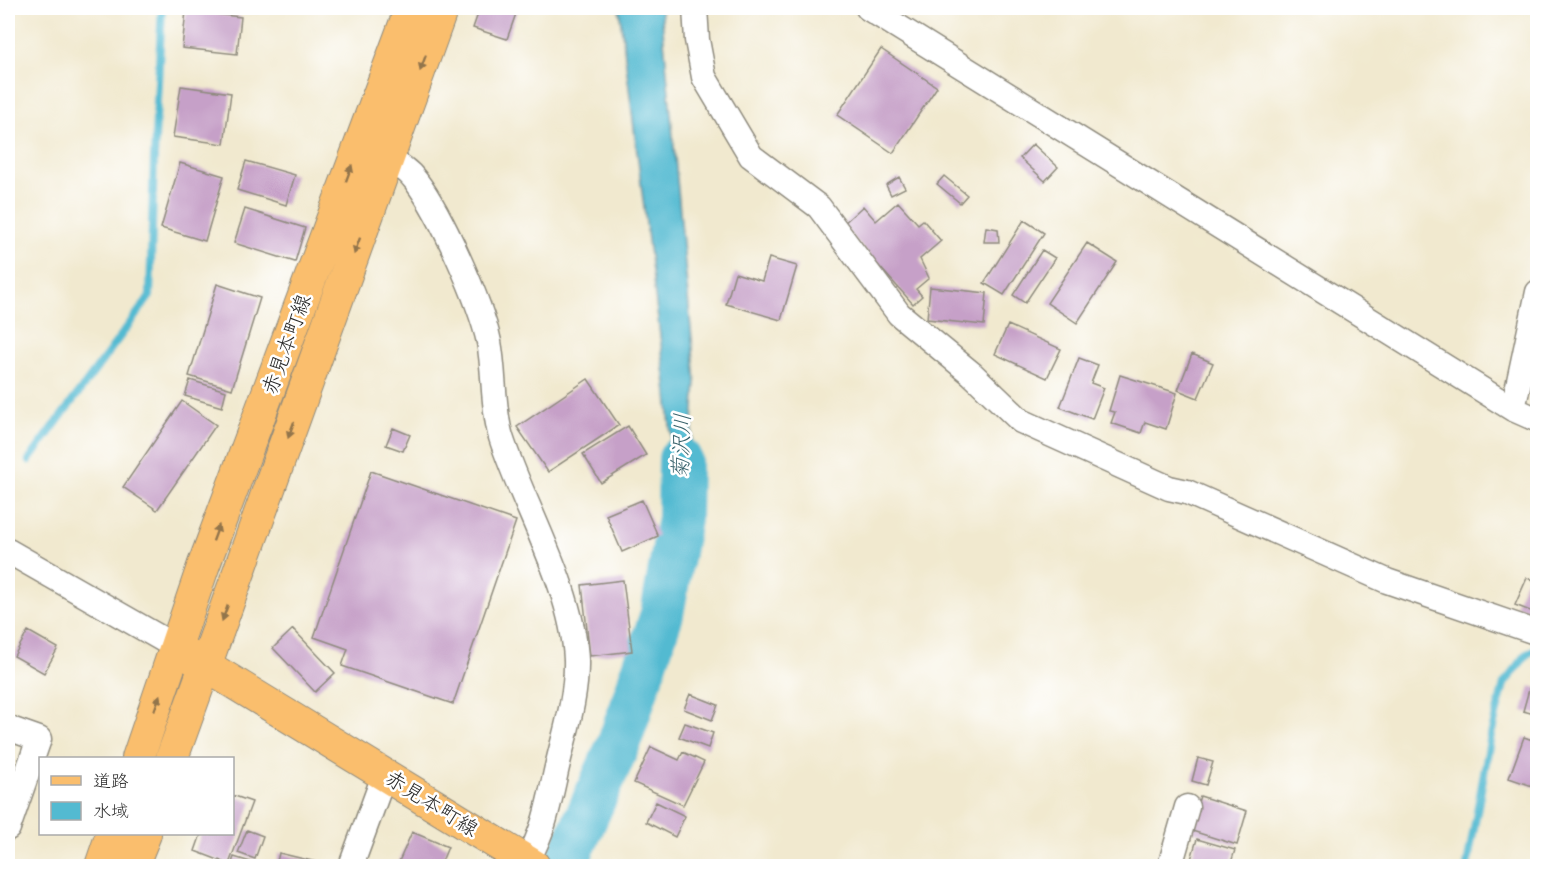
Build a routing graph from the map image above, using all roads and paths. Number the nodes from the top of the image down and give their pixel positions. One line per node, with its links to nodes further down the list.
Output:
1 (411, 8): 11 (main road, 赤見本町線, one-way to 1)
2 (442, 8): 5 (main road, 赤見本町線, one-way to 5)
3 (695, 8): 10 (street)
4 (868, 8): 7 (street)
5 (388, 159): 12 (main road, 赤見本町線, one-way to 12); 21 (street)
6 (1538, 292): 7 (street)
7 (1513, 409): 8 (street)
8 (1538, 420)
9 (8, 551): 11 (street)
10 (1538, 633)
11 (176, 648): 12 (main road, 赤見本町線); 14 (main road, one-way to 11)
12 (206, 666): 15 (main road); 16 (main road, 赤見本町線)
13 (8, 728): 18 (street)
14 (139, 757)
15 (173, 757)
16 (385, 773): 21 (main road, 赤見本町線); 24 (street)
17 (1187, 807): 25 (street)
18 (8, 828)
19 (112, 835): 22 (main road)
20 (145, 835): 23 (main road)
21 (531, 864)
22 (101, 867)
23 (132, 867)
24 (351, 867)
25 (1170, 867)

